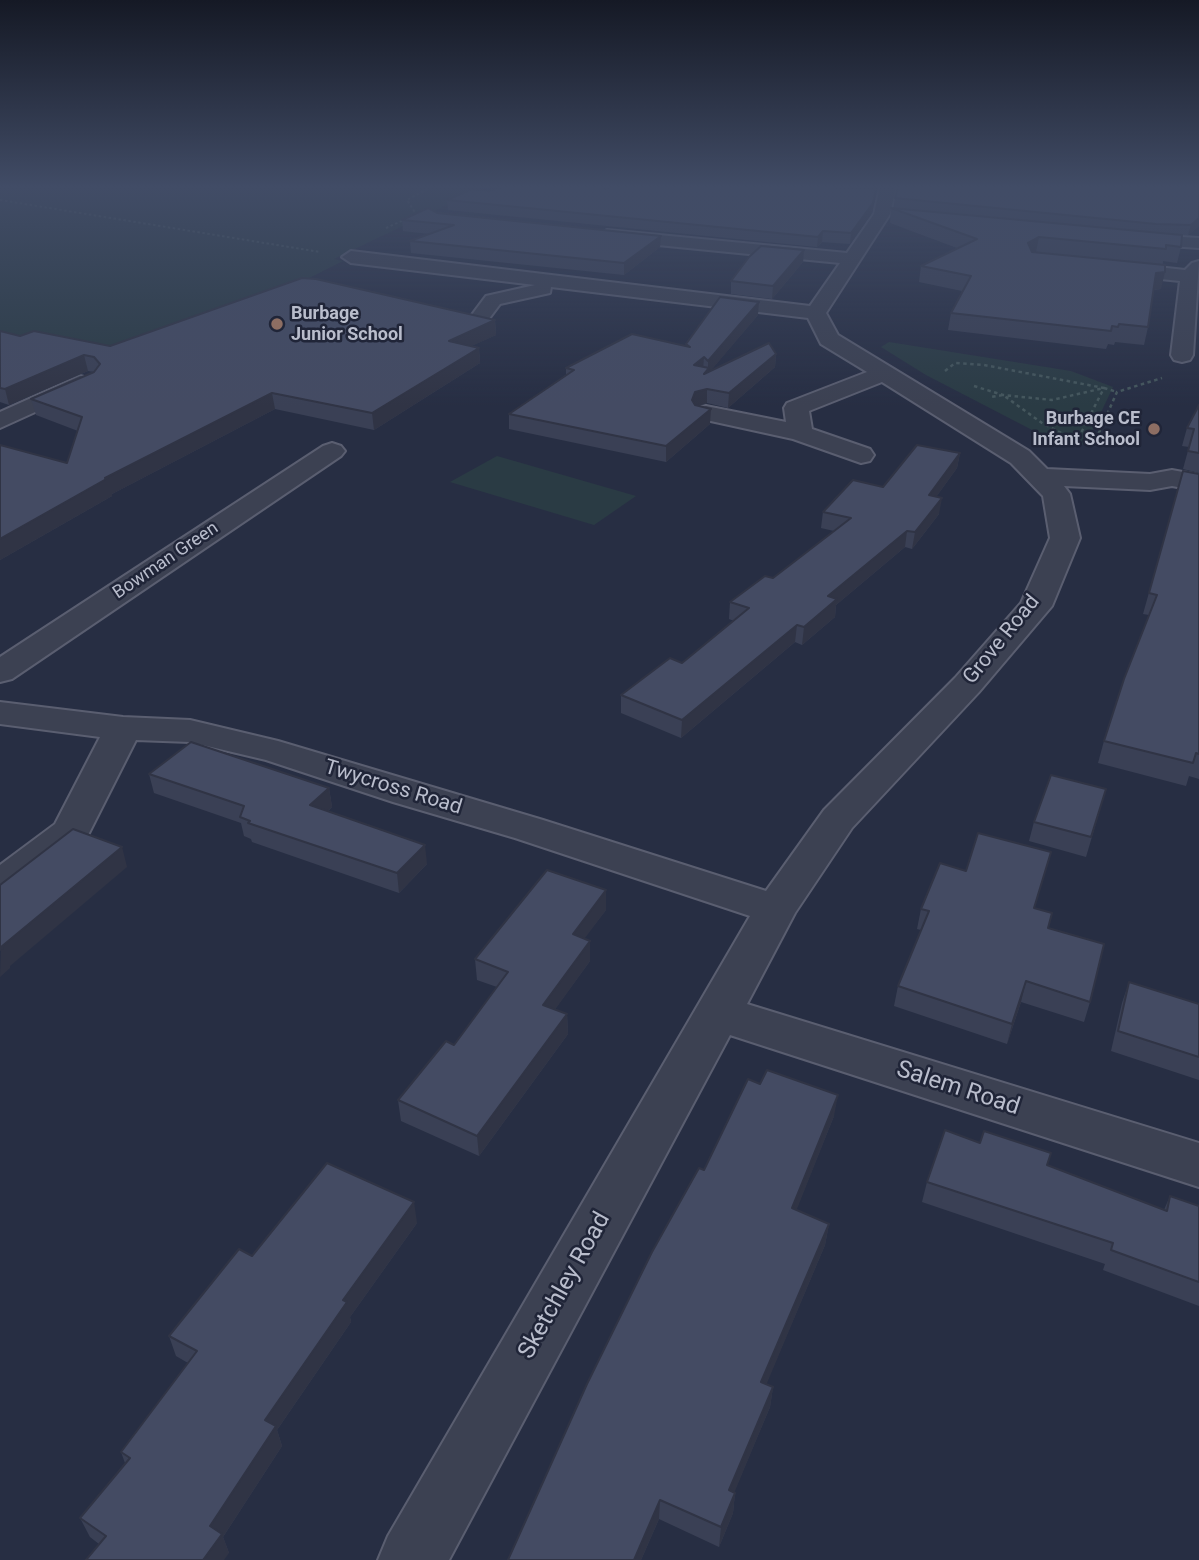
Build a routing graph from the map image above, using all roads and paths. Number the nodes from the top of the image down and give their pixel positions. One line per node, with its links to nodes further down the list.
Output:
1 (851, 259): 8 (street)
2 (374, 260): 5 (street)
3 (1087, 266): 4 (street)
4 (1194, 271): 10 (street)
5 (569, 283): 7 (street); 8 (street)
6 (470, 294): 7 (street)
7 (508, 297): 9 (street)
8 (816, 313): 11 (street, Grove Road)
9 (478, 320)
10 (1182, 355)
11 (882, 374): 19 (street, Grove Road); 22 (street)
12 (1167, 376): 17 (path)
13 (954, 379): 16 (path)
14 (89, 380): 21 (street)
15 (966, 383): 18 (path)
16 (1104, 388): 17 (path); 18 (path); 18 (path)
17 (1116, 392): 25 (path)
18 (1003, 395): 19 (path)
19 (942, 408): 25 (street, Grove Road)
20 (706, 413): 22 (street)
21 (0, 421)
22 (800, 433): 24 (street)
23 (332, 451): 27 (street, Bowman Green)
24 (861, 455)
25 (1030, 467): 26 (street); 31 (street, Grove Road)
26 (1199, 483)
27 (0, 672)
28 (0, 713): 29 (street, Twycross Road)
29 (123, 728): 30 (street); 31 (street, Twycross Road)
30 (0, 886)
31 (776, 909): 32 (street, Grove Road)
32 (718, 1013): 33 (street, Salem Road); 34 (street, Sketchley Road)
33 (1199, 1165)
34 (412, 1560)

